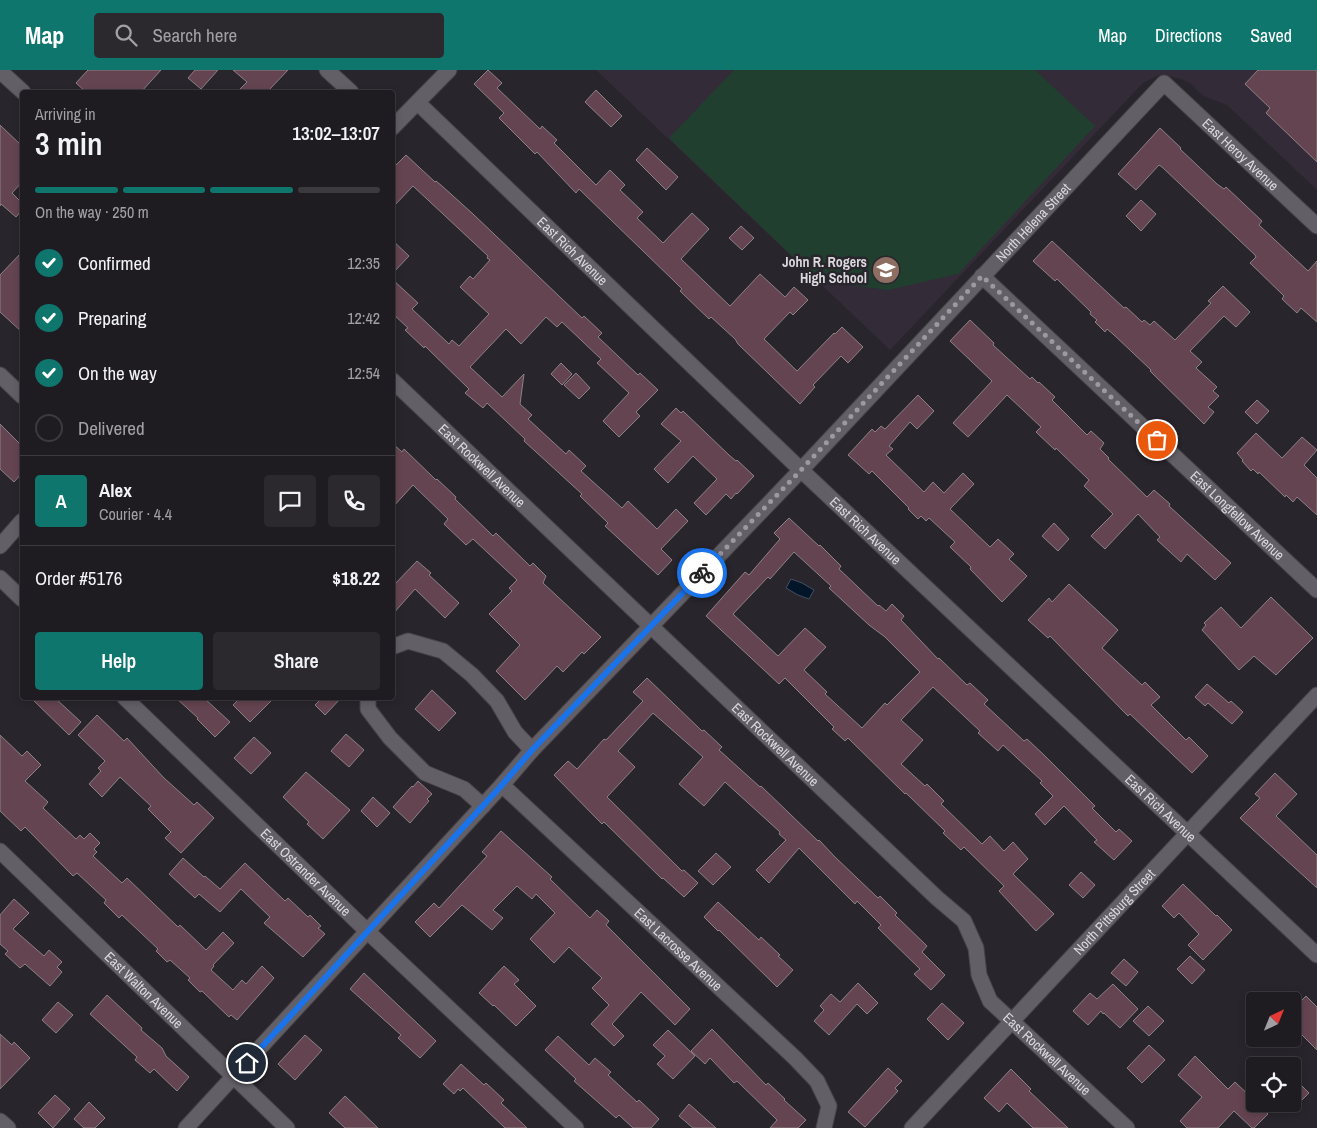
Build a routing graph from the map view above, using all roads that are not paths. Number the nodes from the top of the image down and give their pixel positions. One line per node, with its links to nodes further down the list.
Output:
1 (327, 70): 6 (street)
2 (449, 70): 7 (street)
3 (0, 71): 5 (street)
4 (1164, 83): 9 (street, East Heroy Avenue); 10 (street, North Helena Street)
5 (21, 90)
6 (349, 90)
7 (418, 102): 8 (street); 14 (street, East Rich Avenue)
8 (395, 125)
9 (1317, 226)
10 (982, 276): 14 (street, North Helena Street); 18 (street, East Longfellow Avenue)
11 (0, 375): 13 (street)
12 (395, 383): 20 (street, East Rockwell Avenue)
13 (20, 394)
14 (801, 470): 20 (street, North Helena Street); 28 (street, East Rich Avenue)
15 (20, 524): 16 (street)
16 (0, 546)
17 (0, 578): 19 (street)
18 (1317, 590)
19 (20, 597)
20 (650, 626): 25 (street, North Helena Street); 32 (street, East Rockwell Avenue)
21 (395, 646): 25 (street)
22 (1317, 695): 28 (street, North Pittsburg Street)
23 (126, 700): 30 (street, East Ostrander Avenue)
24 (368, 700): 27 (street)
25 (532, 750): 26 (street, North Helena Street)
26 (502, 785): 27 (street, North Helena Street); 39 (street, East Lacrosse Avenue)
27 (482, 806): 30 (street, North Helena Street)
28 (1187, 832): 31 (street, East Rich Avenue); 32 (street, North Pittsburg Street)
29 (0, 851): 33 (street, East Walton Avenue)
30 (368, 932): 33 (street, North Helena Street); 38 (street, East Ostrander Avenue)
31 (1317, 955)
32 (1013, 1022): 40 (street, North Pittsburg Street); 41 (street, East Rockwell Avenue)
33 (234, 1078): 36 (street, North Helena Street); 37 (street, East Walton Avenue)
34 (0, 1121): 35 (street)
35 (8, 1128)
36 (186, 1128)
37 (287, 1128)
38 (576, 1128)
39 (824, 1128)
40 (912, 1128)
41 (1127, 1128)

